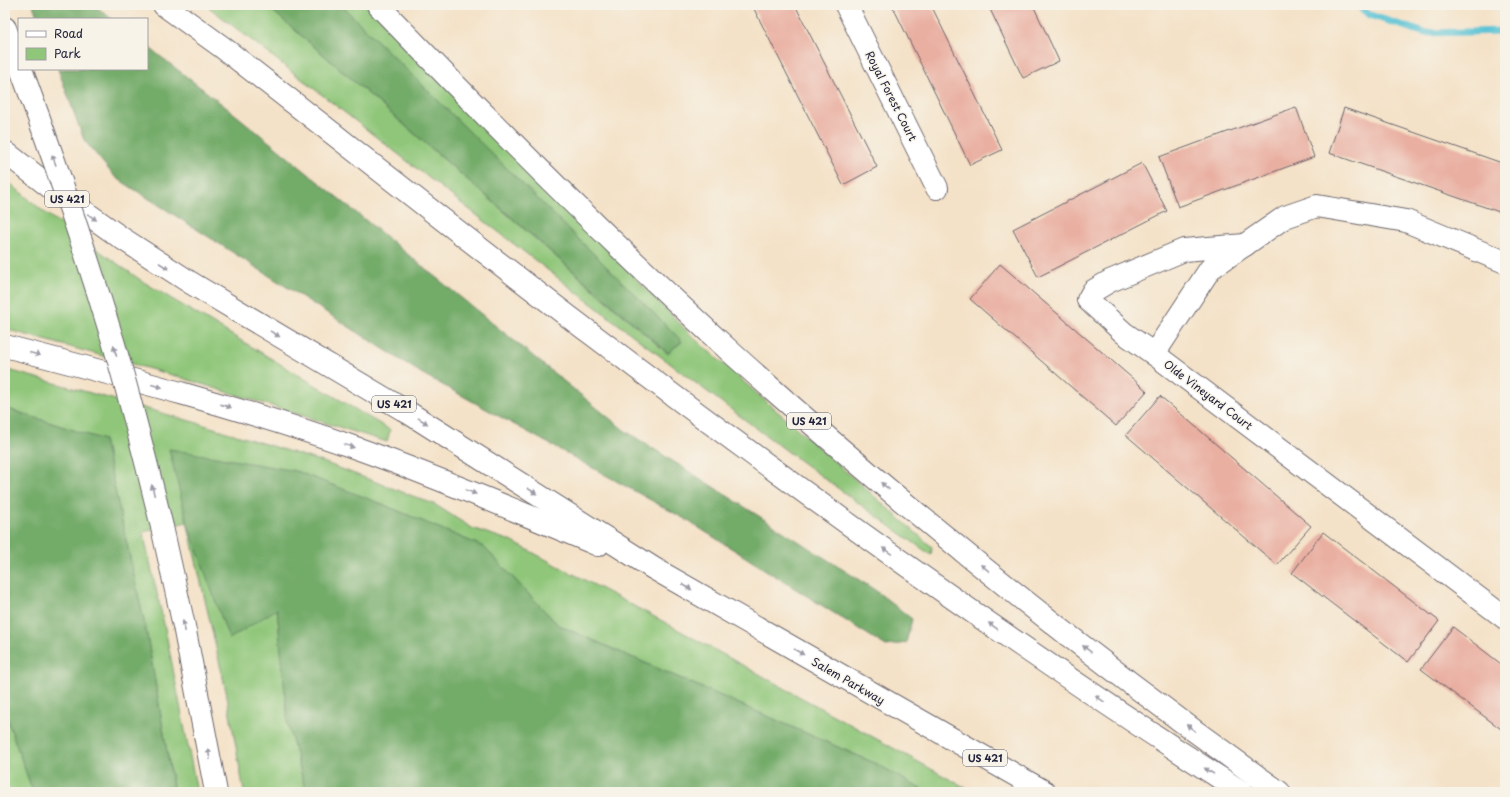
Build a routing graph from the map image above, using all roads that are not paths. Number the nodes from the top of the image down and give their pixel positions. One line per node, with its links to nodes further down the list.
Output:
1 (164, 5): 17 (main road, one-way to 1)
2 (378, 5): 18 (main road, US 421, one-way to 2)
3 (846, 5): 8 (main road, Royal Forest Court)
4 (5, 28): 5 (main road)
5 (18, 62)
6 (21, 70): 15 (main road, one-way to 6, bridge)
7 (5, 152): 13 (main road, US 421, one-way to 13)
8 (937, 188)
9 (1245, 245): 10 (main road, Olde Vineyard Court); 12 (main road, Olde Vineyard Court); 12 (main road)
10 (1505, 262)
11 (5, 346): 13 (main road, one-way to 13)
12 (1154, 354): 14 (main road, Olde Vineyard Court)
13 (653, 568): 16 (main road, Salem Parkway / US 421, one-way to 16)
14 (1505, 618)
15 (216, 792)
16 (1045, 792)
17 (1242, 792)
18 (1279, 792)

